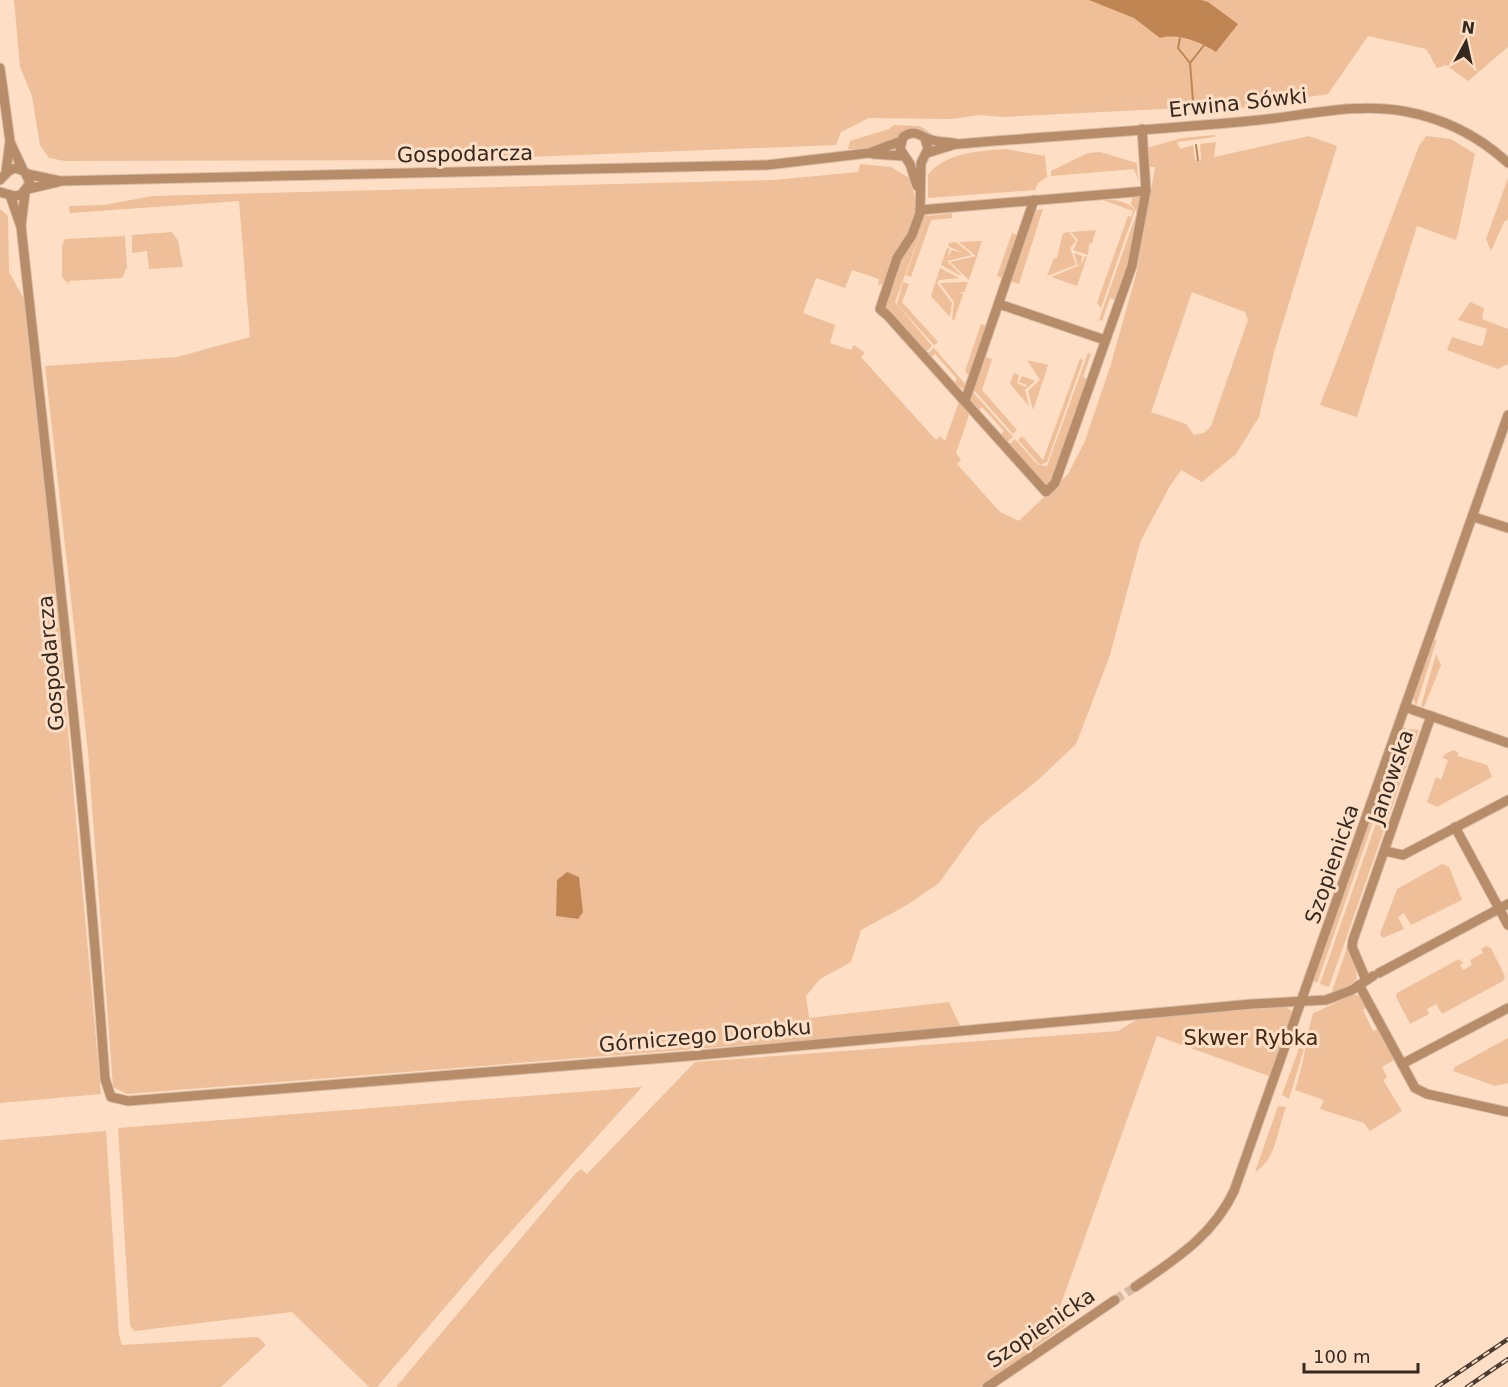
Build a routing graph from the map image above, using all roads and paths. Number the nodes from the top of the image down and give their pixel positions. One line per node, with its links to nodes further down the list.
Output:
1 (0, 68): 4 (street)
2 (1142, 129): 6 (street, Erwina Sówki); 10 (street, Erwina Sówki); 16 (street)
3 (925, 138): 5 (street); 6 (street, Erwina Sówki); 8 (street)
4 (10, 141): 11 (street); 12 (street)
5 (901, 141): 7 (street, Gospodarcza); 9 (street)
6 (958, 144): 8 (street, Erwina Sówki)
7 (869, 153): 9 (street, Gospodarcza); 13 (street, Gospodarcza)
8 (925, 155): 9 (street); 14 (street)
9 (905, 158): 14 (street)
10 (1508, 163)
11 (25, 172): 12 (street, Gospodarcza); 13 (street, Gospodarcza); 15 (street)
12 (2, 177): 17 (street, Gospodarcza)
13 (60, 181): 15 (street, Gospodarcza)
14 (919, 190): 19 (street)
15 (26, 191): 17 (street); 20 (street, Gospodarcza)
16 (1146, 191): 18 (street); 22 (street)
17 (5, 193): 20 (street, Gospodarcza)
18 (1034, 200): 19 (street); 21 (street)
19 (920, 210): 23 (street)
20 (21, 226): 39 (street, Gospodarcza)
21 (999, 304): 22 (street); 23 (street)
22 (1105, 340): 23 (street)
23 (965, 401)
24 (1508, 415): 25 (street, Szopienicka)
25 (1473, 517): 26 (street); 27 (street, Szopienicka)
26 (1508, 528)
27 (1405, 707): 28 (street); 36 (street, Szopienicka)
28 (1431, 716): 29 (street); 32 (street, Janowska)
29 (1508, 743)
30 (1508, 800): 31 (street, Janowska)
31 (1455, 827): 32 (street, Janowska); 33 (street)
32 (1385, 851): 35 (street, Janowska)
33 (1504, 906): 34 (street); 35 (street, Górniczego Dorobku)
34 (1508, 925)
35 (1370, 979): 36 (street, Górniczego Dorobku); 38 (street, Janowska)
36 (1303, 1000): 39 (street, Górniczego Dorobku); 41 (street, Szopienicka)
37 (1508, 1008): 38 (street)
38 (1402, 1064): 40 (street, Janowska)
39 (111, 1097)
40 (1508, 1112)
41 (1135, 1287)
42 (1115, 1300): 43 (street, Szopienicka)
43 (987, 1387)

